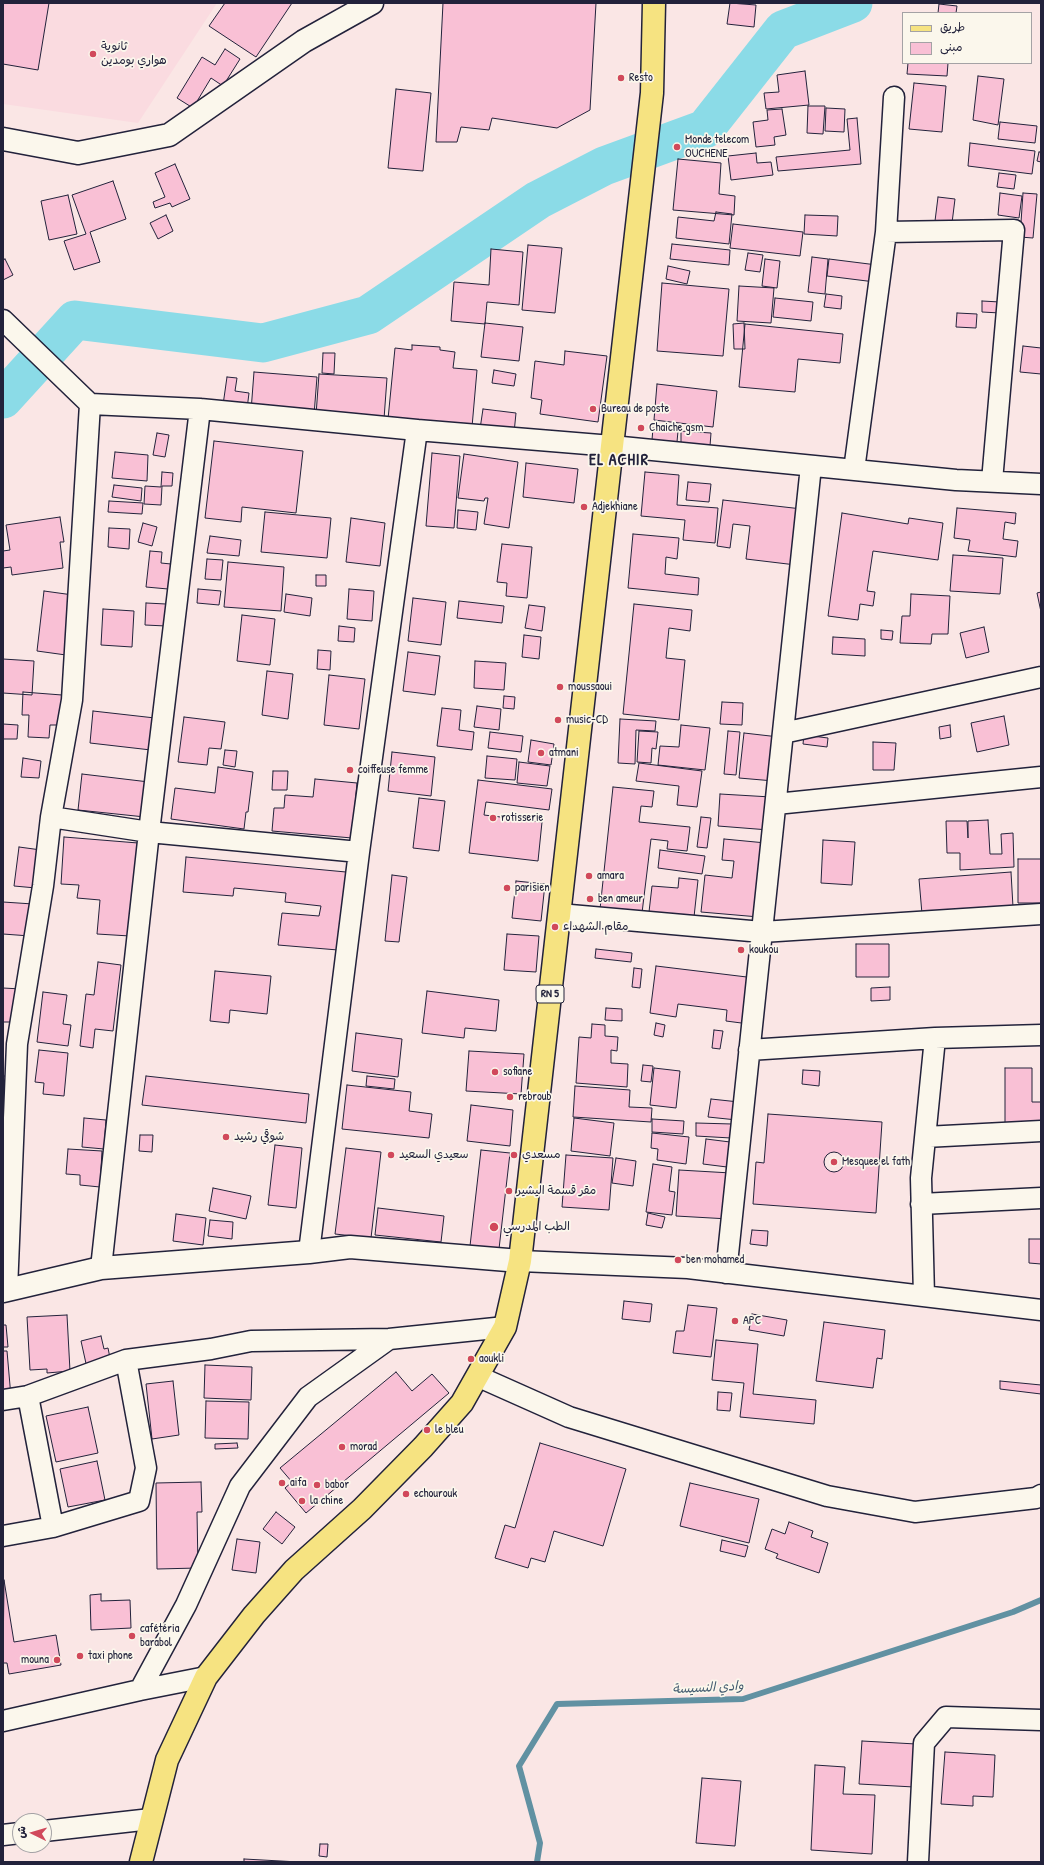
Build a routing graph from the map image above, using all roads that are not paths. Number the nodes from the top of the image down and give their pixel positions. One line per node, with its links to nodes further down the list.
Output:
1 (372, 3): 4 (street)
2 (654, 3): 10 (main road, RN 5)
3 (894, 97): 5 (street)
4 (3, 139)
5 (886, 232): 12 (street); 13 (street)
6 (3, 320): 7 (street)
7 (90, 404): 8 (street); 19 (street)
8 (200, 410): 9 (street); 20 (street)
9 (417, 430): 10 (street); 21 (street)
10 (612, 446): 11 (street); 22 (main road, RN 5)
11 (811, 466): 12 (street); 16 (street)
12 (854, 470): 13 (street)
13 (992, 481): 14 (street)
14 (1041, 484)
15 (1041, 677): 16 (street)
16 (783, 733): 18 (street)
17 (1041, 777): 18 (street)
18 (776, 804): 24 (street)
19 (51, 817): 20 (street); 36 (street)
20 (149, 832): 21 (street); 34 (street)
21 (359, 852): 32 (street)
22 (559, 914): 24 (street); 33 (main road, RN 5)
23 (1041, 914): 24 (street)
24 (762, 932): 27 (street)
25 (1041, 1035): 26 (street)
26 (936, 1038): 27 (street); 29 (street)
27 (749, 1050): 35 (street)
28 (1041, 1130): 29 (street)
29 (925, 1137): 31 (street)
30 (1041, 1198): 31 (street)
31 (921, 1204): 37 (street)
32 (309, 1252): 33 (street); 34 (street)
33 (520, 1261): 35 (street); 39 (main road, RN 5)
34 (101, 1268): 36 (street)
35 (726, 1273): 37 (street)
36 (5, 1291)
37 (924, 1296): 38 (street)
38 (1041, 1310)
39 (505, 1327): 40 (street); 42 (main road, RN 5)
40 (389, 1339): 41 (street); 49 (street)
41 (126, 1360): 43 (street); 46 (street)
42 (477, 1376): 45 (street); 48 (main road, RN 5)
43 (28, 1396): 44 (street); 46 (street)
44 (3, 1400)
45 (1041, 1495)
46 (53, 1527): 47 (street)
47 (3, 1536)
48 (206, 1677): 49 (street); 52 (main road, RN 5)
49 (140, 1690): 51 (street)
50 (1041, 1720): 55 (street)
51 (3, 1722)
52 (151, 1819): 53 (street); 54 (main road, RN 5)
53 (52, 1830)
54 (141, 1862)
55 (918, 1862)

